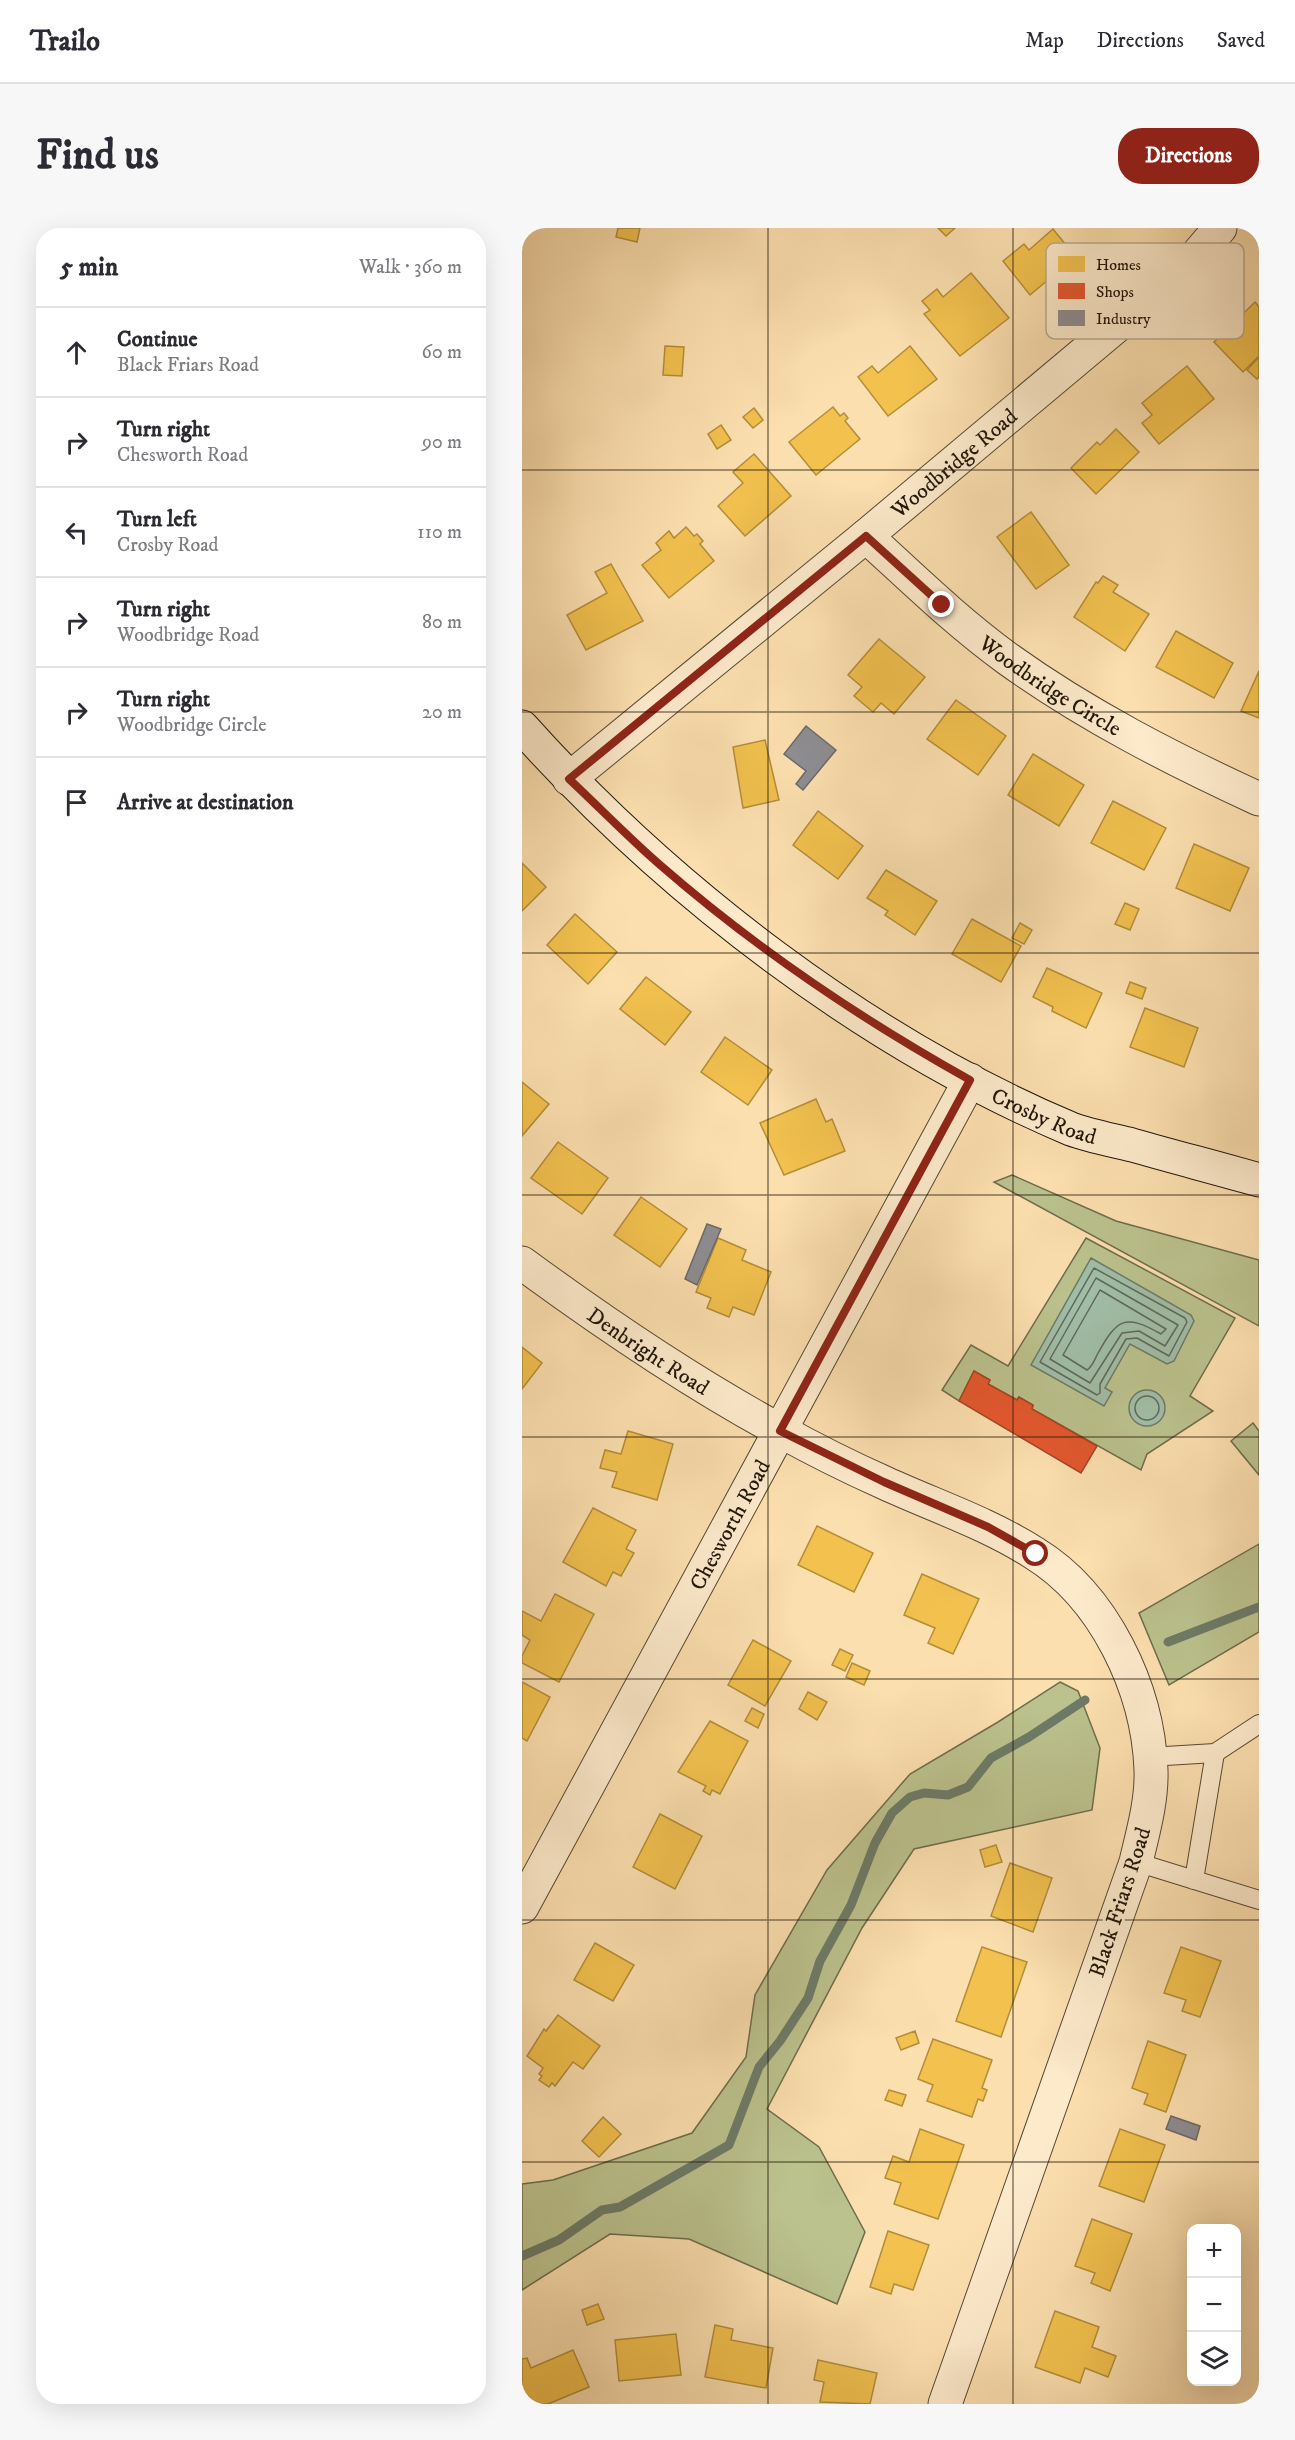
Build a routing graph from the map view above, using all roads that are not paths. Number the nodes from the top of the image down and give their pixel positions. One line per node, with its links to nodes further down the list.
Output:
1 (1220, 228): 2 (street, Woodbridge Road)
2 (1207, 243)
3 (1101, 339): 4 (street, Woodbridge Road)
4 (866, 536): 6 (street, Woodbridge Road); 7 (street, Woodbridge Circle)
5 (522, 727): 6 (street, Crosby Road)
6 (569, 779): 8 (street, Crosby Road)
7 (1259, 798)
8 (970, 1080): 9 (street, Crosby Road); 11 (street, Chesworth Road)
9 (1259, 1180)
10 (522, 1263): 11 (street, Denbright Road)
11 (780, 1431): 14 (street, Black Friars Road); 18 (street, Chesworth Road)
12 (1259, 1724): 13 (lane)
13 (1215, 1753): 14 (lane); 16 (lane)
14 (1149, 1757): 15 (street, Black Friars Road)
15 (1136, 1862): 16 (lane); 19 (street, Black Friars Road)
16 (1194, 1880): 17 (lane)
17 (1259, 1900)
18 (522, 1906)
19 (945, 2404)

